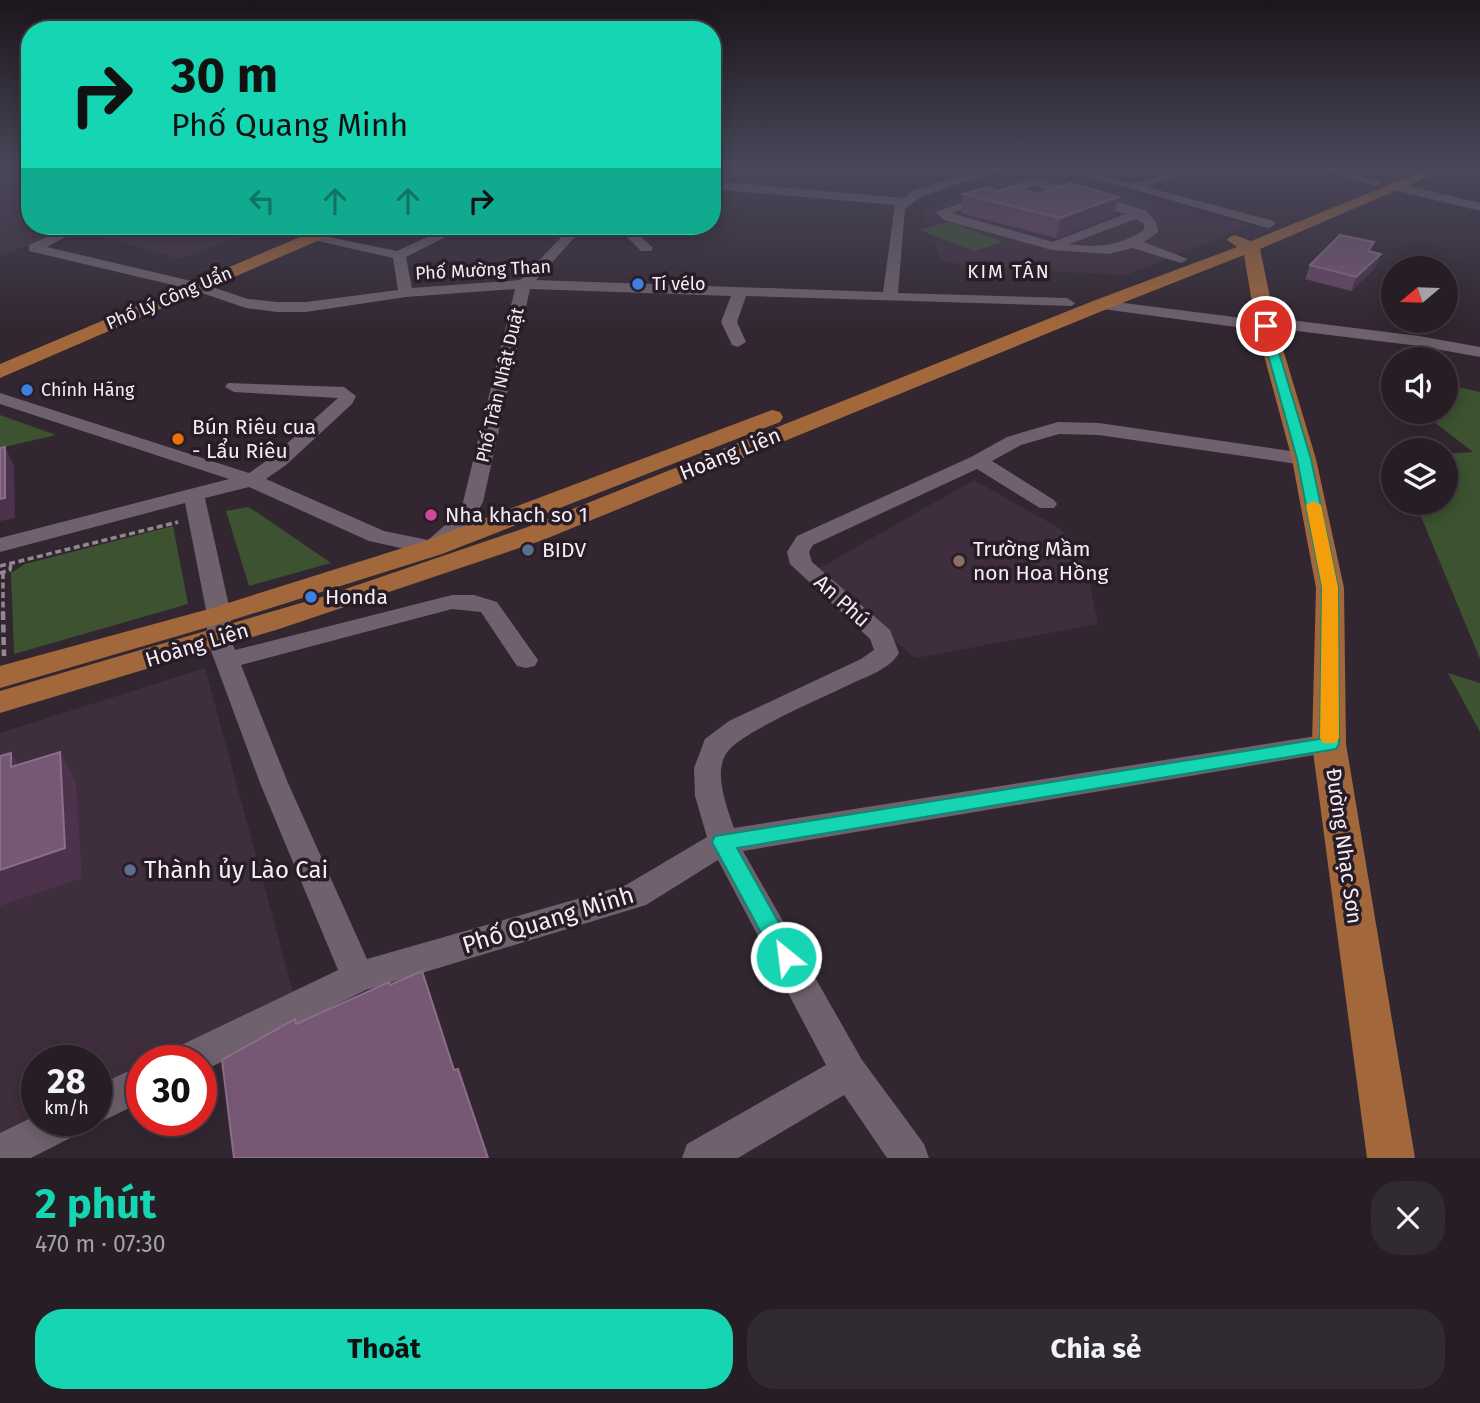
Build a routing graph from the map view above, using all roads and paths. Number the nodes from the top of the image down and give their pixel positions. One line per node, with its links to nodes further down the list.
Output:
1 (898, 220): 22 (street)
2 (958, 220): 14 (street)
3 (1121, 220): 14 (street)
4 (1147, 220): 13 (street)
5 (1226, 220): 11 (street)
6 (1296, 220): 11 (main road, Hoàng Liên)
7 (61, 235): 19 (street, Phố Mường Than)
8 (442, 235): 16 (street)
9 (570, 235): 18 (street, Phố Trần Nhật Duật)
10 (633, 235): 15 (street)
11 (1260, 235): 17 (main road, Hoàng Liên); 25 (main road, Đường Nhạc Sơn)
12 (314, 236): 16 (street); 19 (main road, Phố Lý Công Uẩn)
13 (1135, 244): 14 (street); 17 (street)
14 (1053, 246)
15 (646, 248)
16 (399, 255): 21 (street)
17 (1191, 262): 23 (main road, Hoàng Liên); 24 (main road, Hoàng Liên)
18 (524, 284): 20 (street, Phố Mường Than); 21 (street, Phố Mường Than); 38 (street, Phố Trần Nhật Duật)
19 (195, 286): 21 (street, Phố Mường Than); 28 (main road, Phố Lý Công Uẩn)
20 (741, 290): 22 (street, Phố Mường Than); 26 (street)
21 (406, 293)
22 (890, 296): 23 (street, Phố Mường Than)
23 (1067, 303): 24 (main road); 38 (main road, Hoàng Liên)
24 (1100, 305): 25 (street); 38 (main road, Hoàng Liên)
25 (1265, 324): 27 (street); 31 (main road, Đường Nhạc Sơn)
26 (738, 342)
27 (1480, 352)
28 (0, 372)
29 (234, 387): 33 (street)
30 (0, 398): 33 (street)
31 (1304, 459): 32 (street, An Phú); 46 (main road, Đường Nhạc Sơn)
32 (978, 461): 35 (street); 47 (street, An Phú)
33 (251, 480): 34 (street); 38 (street)
34 (194, 496): 37 (street); 41 (street)
35 (1047, 504)
36 (184, 525): 37 (path)
37 (6, 554): 39 (path); 40 (path)
38 (438, 557): 41 (main road, Hoàng Liên)
39 (0, 566)
40 (2, 573): 42 (path)
41 (222, 638): 43 (street); 44 (main road, Hoàng Liên); 45 (main road, Hoàng Liên); 48 (street)
42 (16, 658)
43 (526, 660)
44 (0, 677)
45 (0, 702)
46 (1329, 744): 47 (street, Phố Quang Minh); 55 (main road, Đường Nhạc Sơn)
47 (723, 842): 48 (street, Phố Quang Minh); 50 (street, An Phú)
48 (358, 977): 49 (street, Phố Quang Minh)
49 (217, 1046)
50 (849, 1072): 53 (street); 54 (street, An Phú)
51 (35, 1136): 52 (street)
52 (0, 1153)
53 (701, 1158)
54 (910, 1158)
55 (1391, 1158)

